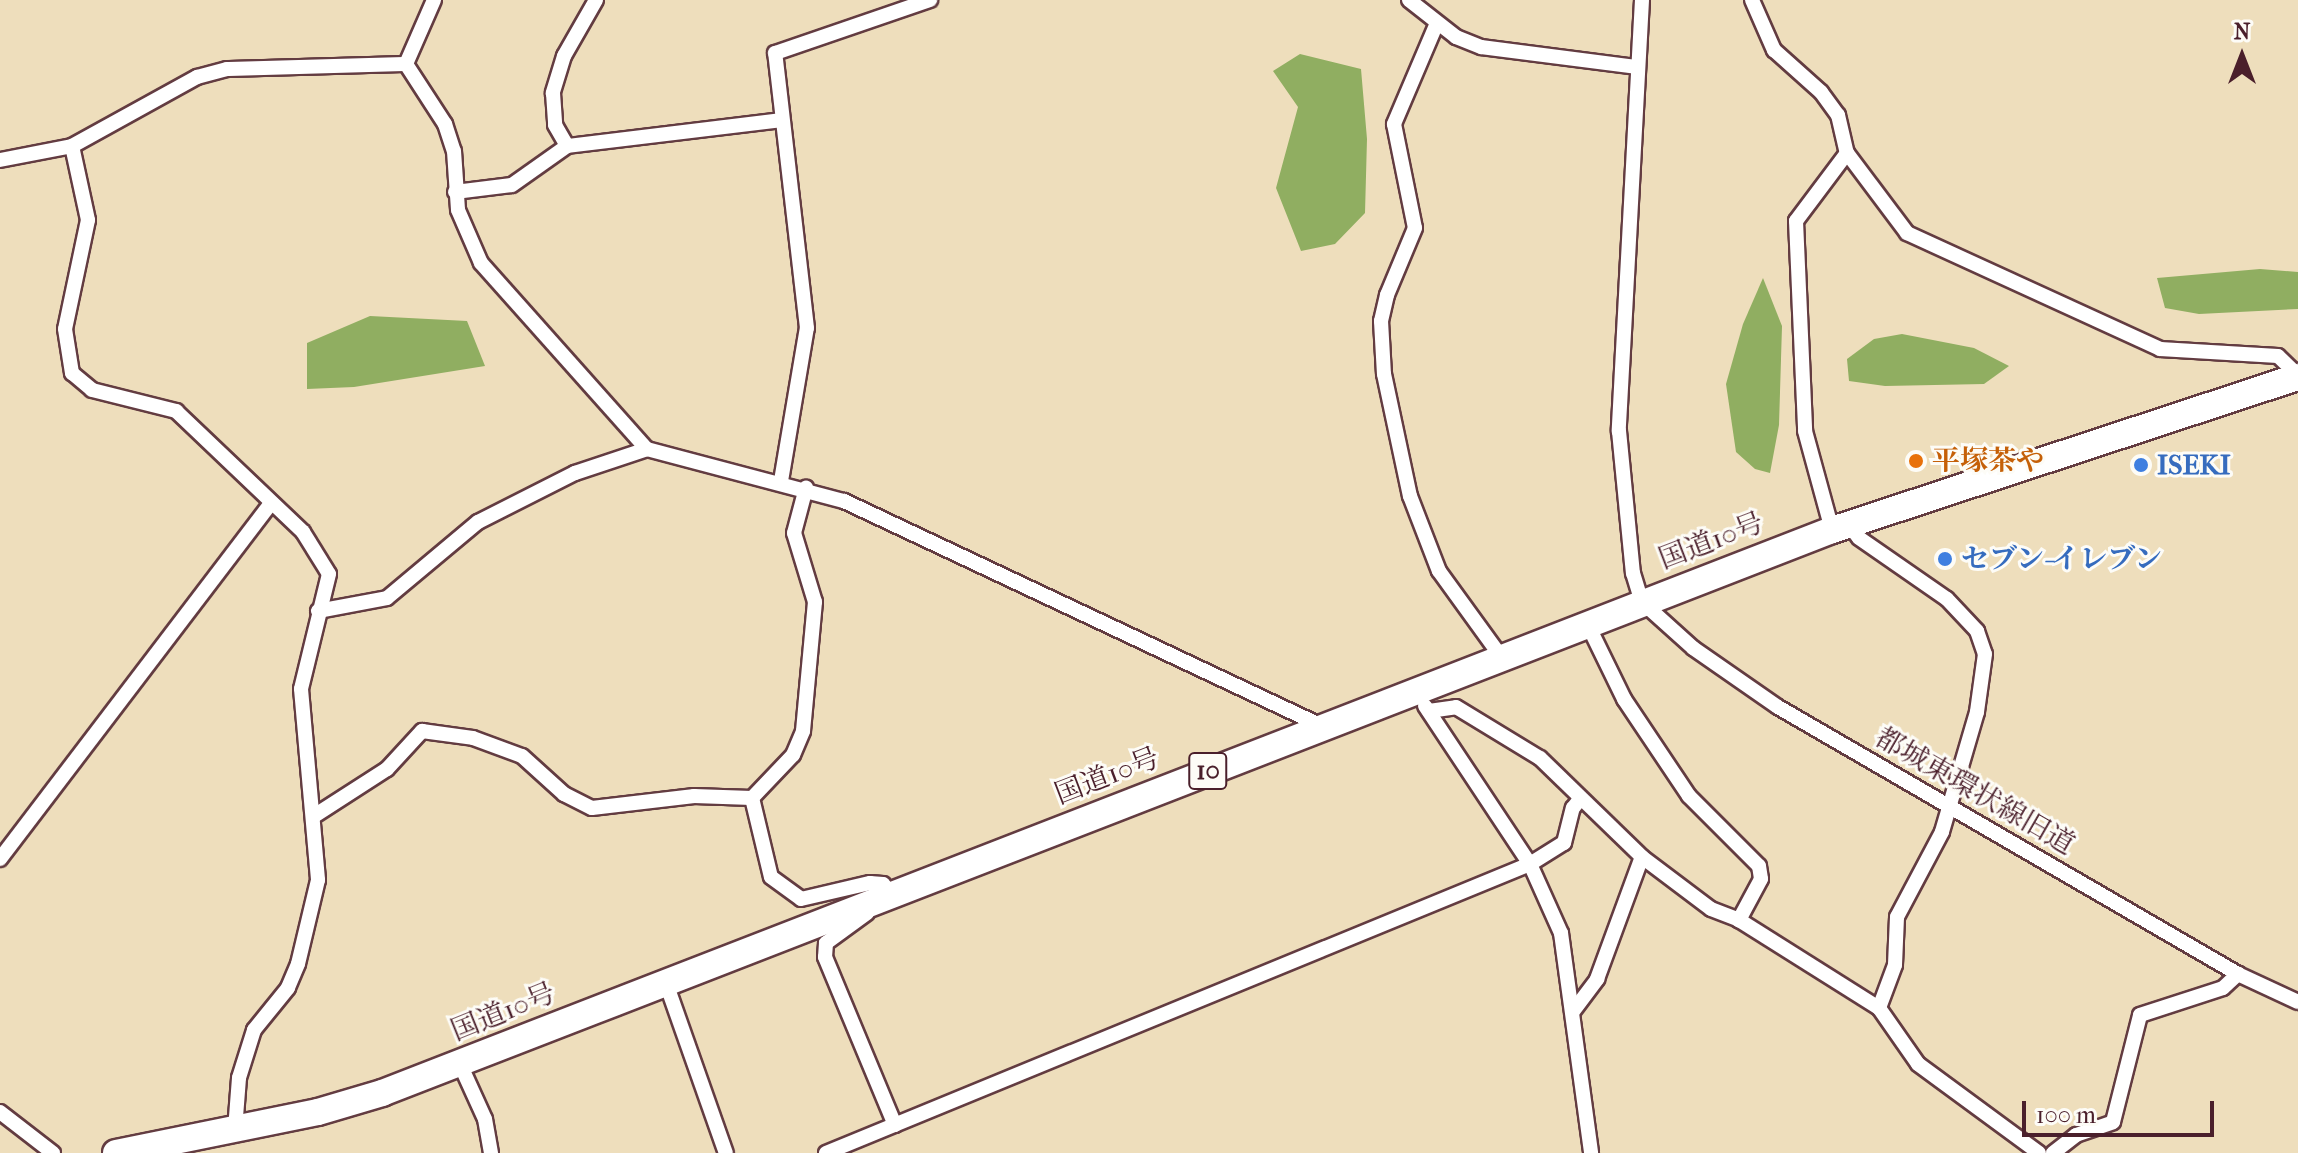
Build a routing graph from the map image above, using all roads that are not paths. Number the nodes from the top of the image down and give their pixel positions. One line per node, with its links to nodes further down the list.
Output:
1 (434, 0): 8 (street)
2 (596, 0): 12 (street)
3 (930, 0): 10 (street)
4 (1409, 0): 7 (street)
5 (1642, 0): 9 (street)
6 (1752, 0): 13 (street)
7 (1437, 23): 9 (street); 25 (street)
8 (406, 64): 11 (street); 15 (street)
9 (1638, 67): 22 (street)
10 (781, 120): 12 (street); 18 (street)
11 (72, 146): 14 (street); 20 (street)
12 (567, 146): 15 (street)
13 (1847, 153): 16 (street); 21 (street)
14 (0, 160)
15 (455, 192): 17 (street)
16 (2298, 376): 21 (highway, 国道10号 / 10)
17 (647, 449): 18 (street); 23 (street)
18 (781, 481): 19 (street)
19 (806, 488): 27 (street); 28 (street)
20 (271, 503): 23 (street); 33 (street)
21 (1840, 528): 22 (highway, 国道10号 / 10); 30 (street)
22 (1642, 602): 24 (highway, 国道10号 / 10); 30 (street, 都城東環状線旧道)
23 (318, 611): 31 (street)
24 (1587, 623): 25 (highway, 国道10号 / 10); 36 (street)
25 (1502, 658): 26 (highway, 国道10号 / 10)
26 (1422, 702): 27 (highway, 国道10号 / 10); 29 (street); 34 (street)
27 (1322, 726): 35 (highway, 国道10号 / 10)
28 (752, 798): 31 (street); 35 (street)
29 (1580, 799): 32 (street); 34 (street)
30 (1947, 804): 37 (street, 都城東環状線旧道); 40 (street)
31 (314, 816): 45 (street)
32 (1642, 857): 36 (street); 41 (street)
33 (0, 859)
34 (1530, 864): 41 (street); 44 (street)
35 (882, 899): 38 (highway, 国道10号 / 10); 44 (street)
36 (1739, 920): 40 (street)
37 (2238, 974): 39 (street, 都城東環状線旧道); 53 (street)
38 (666, 983): 42 (highway, 国道10号 / 10); 49 (street)
39 (2298, 1002)
40 (1879, 1008): 52 (street)
41 (1574, 1010): 51 (street)
42 (460, 1064): 45 (highway, 国道10号 / 10); 48 (street)
43 (0, 1112): 46 (street)
44 (895, 1125): 50 (street)
45 (235, 1130): 47 (highway, 国道10号 / 10)
46 (53, 1153)
47 (116, 1153)
48 (491, 1153)
49 (726, 1153)
50 (826, 1153)
51 (1591, 1153)
52 (2039, 1153)
53 (2053, 1153)

